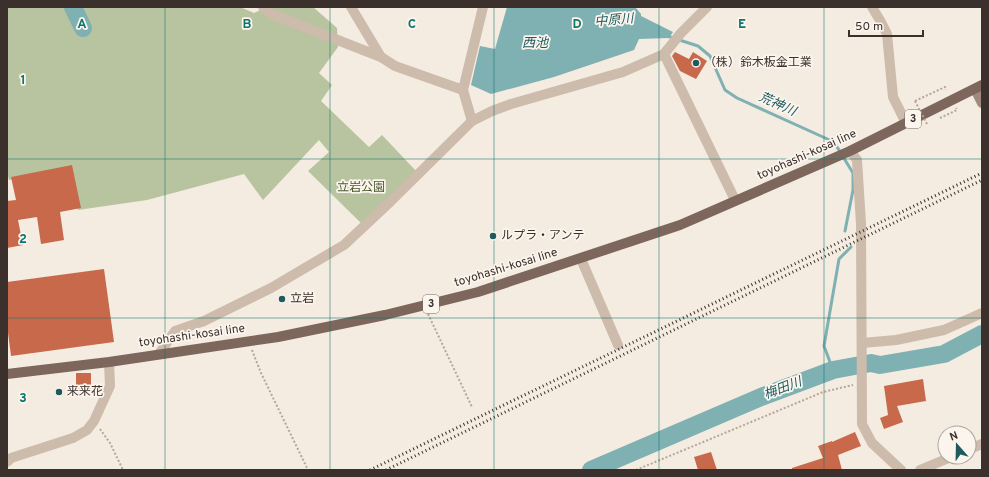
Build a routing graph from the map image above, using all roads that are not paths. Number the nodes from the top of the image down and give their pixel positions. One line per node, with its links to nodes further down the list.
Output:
1 (263, 7): 7 (street)
2 (351, 7): 7 (street)
3 (483, 7): 9 (street)
4 (707, 7): 6 (street)
5 (872, 7): 12 (street)
6 (664, 54): 11 (street); 14 (street)
7 (381, 57): 9 (street)
8 (978, 87): 10 (main road); 12 (main road, toyohashi-kosai line / 3)
9 (462, 90): 11 (street)
10 (982, 103)
11 (472, 121): 19 (street)
12 (906, 123): 13 (main road, toyohashi-kosai line / 3)
13 (843, 154): 14 (main road, toyohashi-kosai line / 3); 18 (street)
14 (735, 200): 15 (main road, toyohashi-kosai line / 3)
15 (581, 259): 17 (street); 19 (main road, toyohashi-kosai line / 3)
16 (982, 313): 18 (street)
17 (618, 345)
18 (862, 346): 24 (street)
19 (159, 354): 20 (main road, toyohashi-kosai line / 3)
20 (109, 362): 21 (main road, toyohashi-kosai line / 3); 22 (street)
21 (7, 374)
22 (7, 462)
23 (937, 463): 25 (street)
24 (901, 470)
25 (920, 470)

